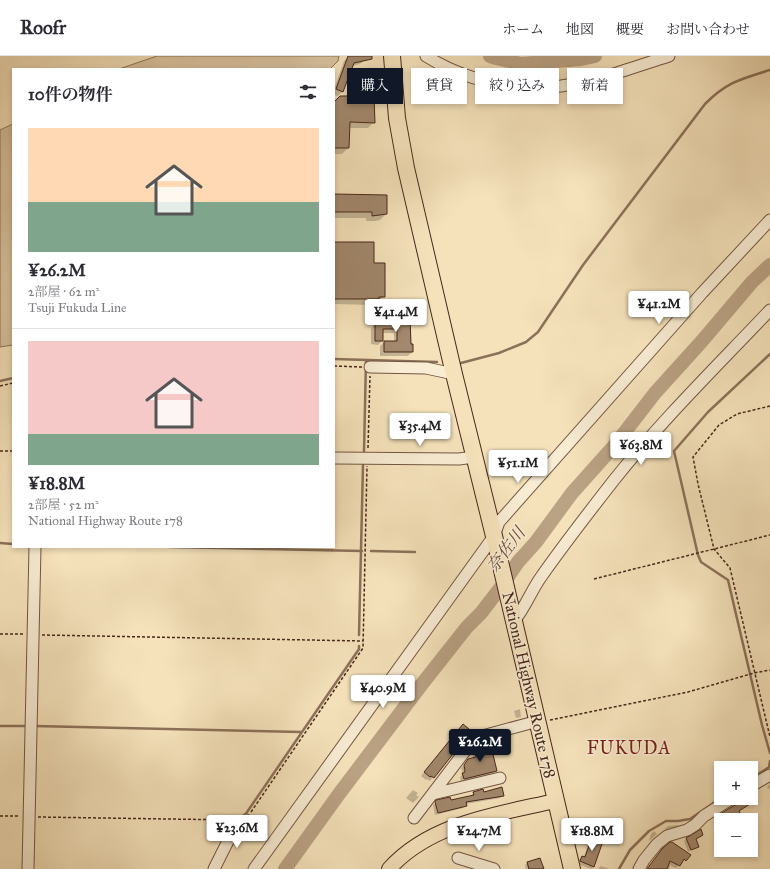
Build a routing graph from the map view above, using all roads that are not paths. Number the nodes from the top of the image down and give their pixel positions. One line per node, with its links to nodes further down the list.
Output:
1 (392, 56): 7 (highway, National Highway Route 178)
2 (426, 56): 3 (street)
3 (669, 56)
4 (770, 220): 10 (street)
5 (770, 310): 12 (street)
6 (370, 367): 7 (street)
7 (454, 374): 8 (highway, National Highway Route 178)
8 (474, 457): 9 (street); 10 (highway, National Highway Route 178)
9 (335, 458)
10 (494, 539): 12 (highway, National Highway Route 178); 25 (street)
11 (35, 548): 23 (street)
12 (513, 618): 13 (highway, National Highway Route 178)
13 (538, 722): 17 (street); 18 (highway, National Highway Route 178)
14 (770, 775): 16 (street)
15 (500, 778): 17 (street)
16 (758, 782)
17 (433, 794): 20 (street)
18 (555, 801): 26 (main road); 28 (highway, National Highway Route 178)
19 (721, 805): 29 (street)
20 (414, 818)
21 (246, 820): 24 (street)
22 (458, 858): 27 (street)
23 (28, 869)
24 (214, 869)
25 (254, 869)
26 (389, 869)
27 (494, 869)
28 (572, 869)
29 (639, 869)

